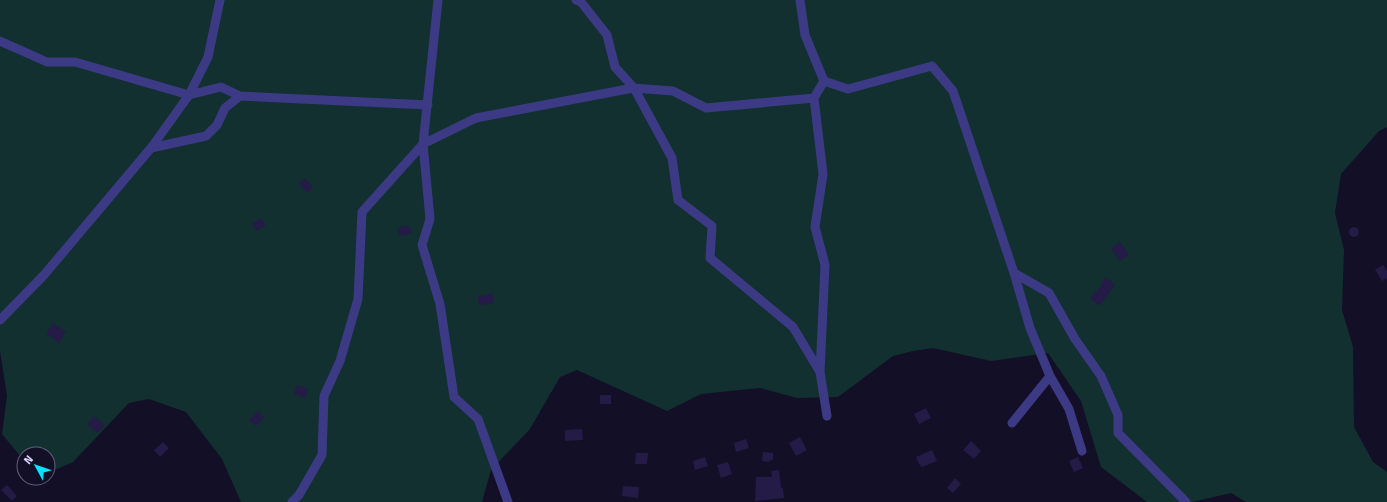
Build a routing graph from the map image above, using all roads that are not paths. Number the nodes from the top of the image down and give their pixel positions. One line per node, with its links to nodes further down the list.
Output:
1 (220, 0): 8 (street)
2 (438, 0): 11 (street)
3 (576, 0): 7 (street)
4 (800, 0): 6 (street)
5 (0, 41): 8 (street)
6 (824, 81): 10 (street); 14 (street)
7 (634, 88): 10 (street); 12 (street); 16 (street)
8 (189, 95): 9 (street); 13 (street)
9 (240, 96): 11 (street); 13 (street)
10 (814, 98): 16 (street)
11 (428, 105): 12 (street)
12 (423, 144): 21 (street); 22 (street)
13 (151, 148): 15 (street)
14 (1014, 273): 17 (street); 23 (street)
15 (0, 320)
16 (820, 372): 18 (street)
17 (1050, 376): 19 (street); 20 (street)
18 (827, 416)
19 (1012, 423)
20 (1082, 451)
21 (292, 502)
22 (508, 502)
23 (1186, 502)

